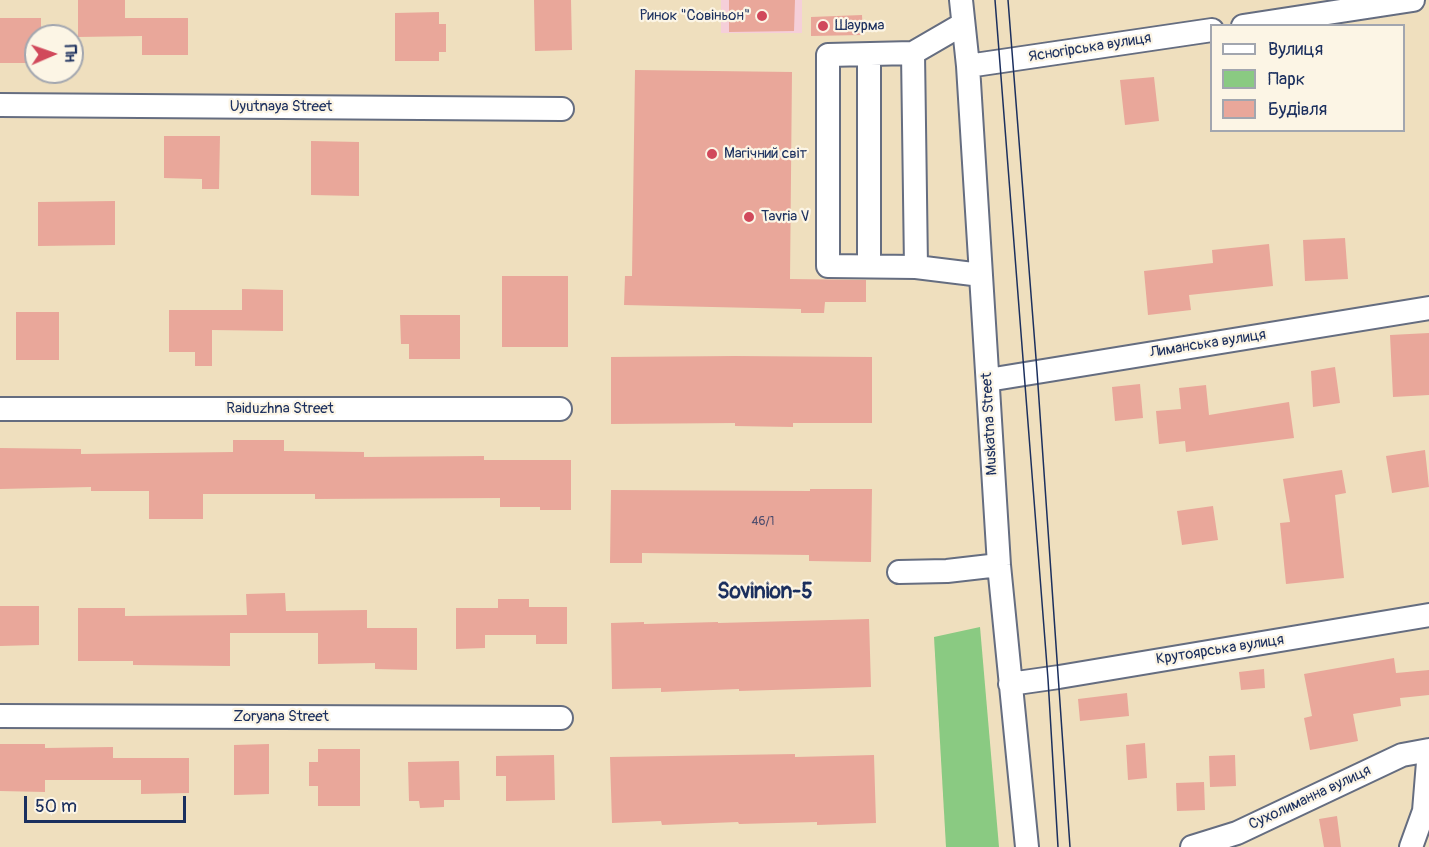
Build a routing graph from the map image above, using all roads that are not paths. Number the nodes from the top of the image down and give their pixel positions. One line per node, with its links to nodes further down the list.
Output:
1 (962, 0): 3 (street, Muskatna Street)
2 (1413, 0): 4 (street)
3 (963, 24): 6 (street); 8 (street, Muskatna Street)
4 (1256, 24)
5 (1210, 30): 8 (street, Ясногірська вулиця)
6 (913, 53): 7 (street); 12 (street)
7 (869, 55): 11 (street); 11 (street)
8 (968, 66): 13 (street, Muskatna Street)
9 (0, 105): 10 (street, Uyutnaya Street)
10 (562, 109)
11 (869, 266): 12 (street)
12 (916, 267): 13 (street)
13 (981, 275): 15 (street, Muskatna Street)
14 (1429, 308): 15 (street, Лиманська вулиця)
15 (988, 380): 18 (street, Muskatna Street)
16 (0, 409): 17 (street, Raiduzhna Street)
17 (560, 409)
18 (999, 565): 19 (street); 21 (street, Muskatna Street)
19 (899, 572)
20 (1429, 615): 21 (street, Крутоярська вулиця)
21 (1010, 684): 25 (street, Muskatna Street)
22 (0, 716): 23 (street, Zoryana Street)
23 (561, 718)
24 (1429, 750): 26 (street, Сухолиманна вулиця); 27 (street)
25 (1027, 847)
26 (1192, 847)
27 (1411, 847)

